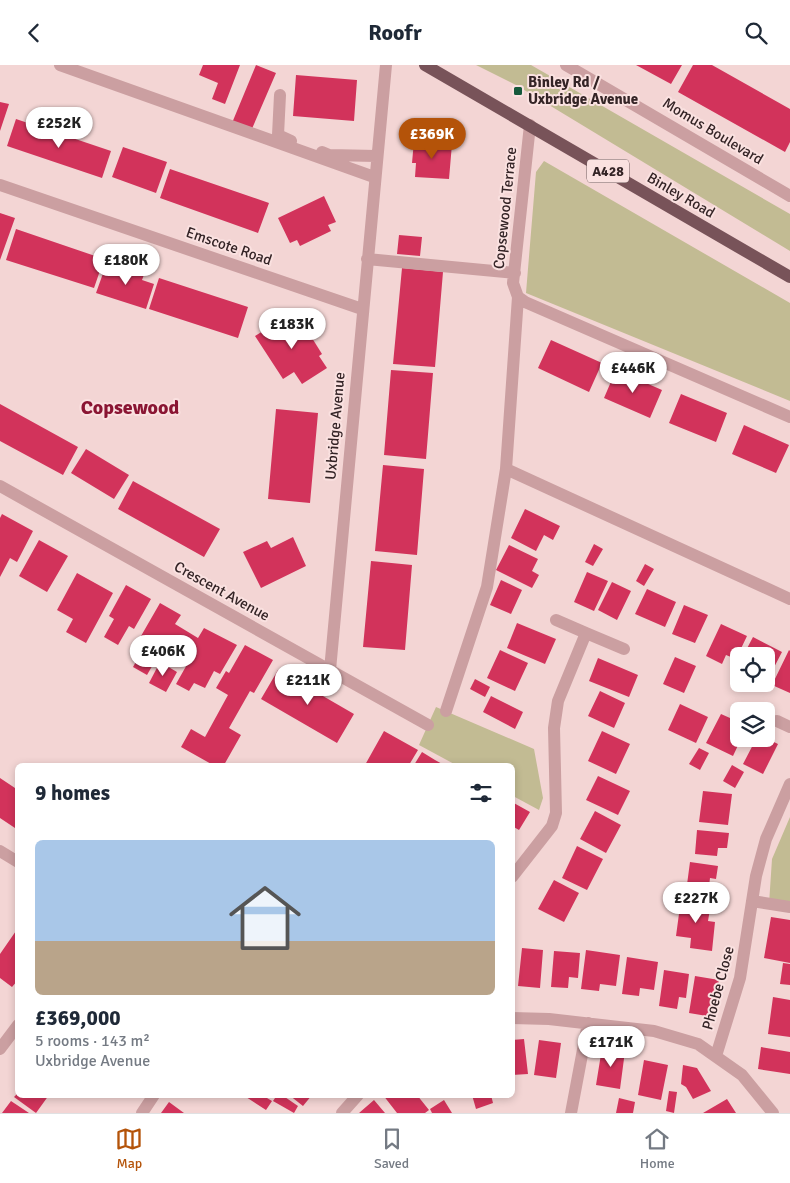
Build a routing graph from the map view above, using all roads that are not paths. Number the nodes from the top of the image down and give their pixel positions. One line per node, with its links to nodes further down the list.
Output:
1 (60, 65): 8 (street)
2 (386, 65): 7 (street, Uxbridge Avenue)
3 (425, 65): 6 (main road, Binley Road / A428)
4 (566, 65): 10 (street, Momus Boulevard)
5 (280, 95): 7 (street)
6 (530, 125): 12 (street, Copsewood Terrace); 13 (main road, Binley Road / A428)
7 (376, 156): 8 (street, Uxbridge Avenue)
8 (374, 177): 11 (street, Uxbridge Avenue)
9 (0, 185): 15 (street, Emscote Road)
10 (790, 196)
11 (367, 259): 12 (street); 15 (street, Uxbridge Avenue)
12 (515, 273): 14 (street, Copsewood Terrace)
13 (790, 277)
14 (518, 297): 16 (street); 17 (street, Copsewood Terrace)
15 (362, 309): 23 (street, Uxbridge Avenue)
16 (790, 417)
17 (506, 469): 19 (street); 24 (street, Copsewood Terrace)
18 (0, 486): 23 (street, Crescent Avenue)
19 (790, 599)
20 (556, 620): 21 (street)
21 (586, 633): 22 (street); 31 (street)
22 (624, 649)
23 (330, 670): 26 (street, Crescent Avenue)
24 (446, 711)
25 (777, 721): 27 (street)
26 (428, 725)
27 (790, 727)
28 (790, 784): 32 (street, Phoebe Close)
29 (0, 851): 30 (street)
30 (15, 860)
31 (515, 873)
32 (752, 901): 33 (street); 38 (street, Phoebe Close)
33 (790, 907)
34 (515, 1019): 35 (street)
35 (588, 1023): 38 (street); 43 (street)
36 (15, 1029): 37 (street)
37 (0, 1049)
38 (716, 1056): 44 (street)
39 (152, 1098): 41 (street)
40 (355, 1098): 42 (street)
41 (142, 1113)
42 (342, 1113)
43 (571, 1113)
44 (772, 1113)

